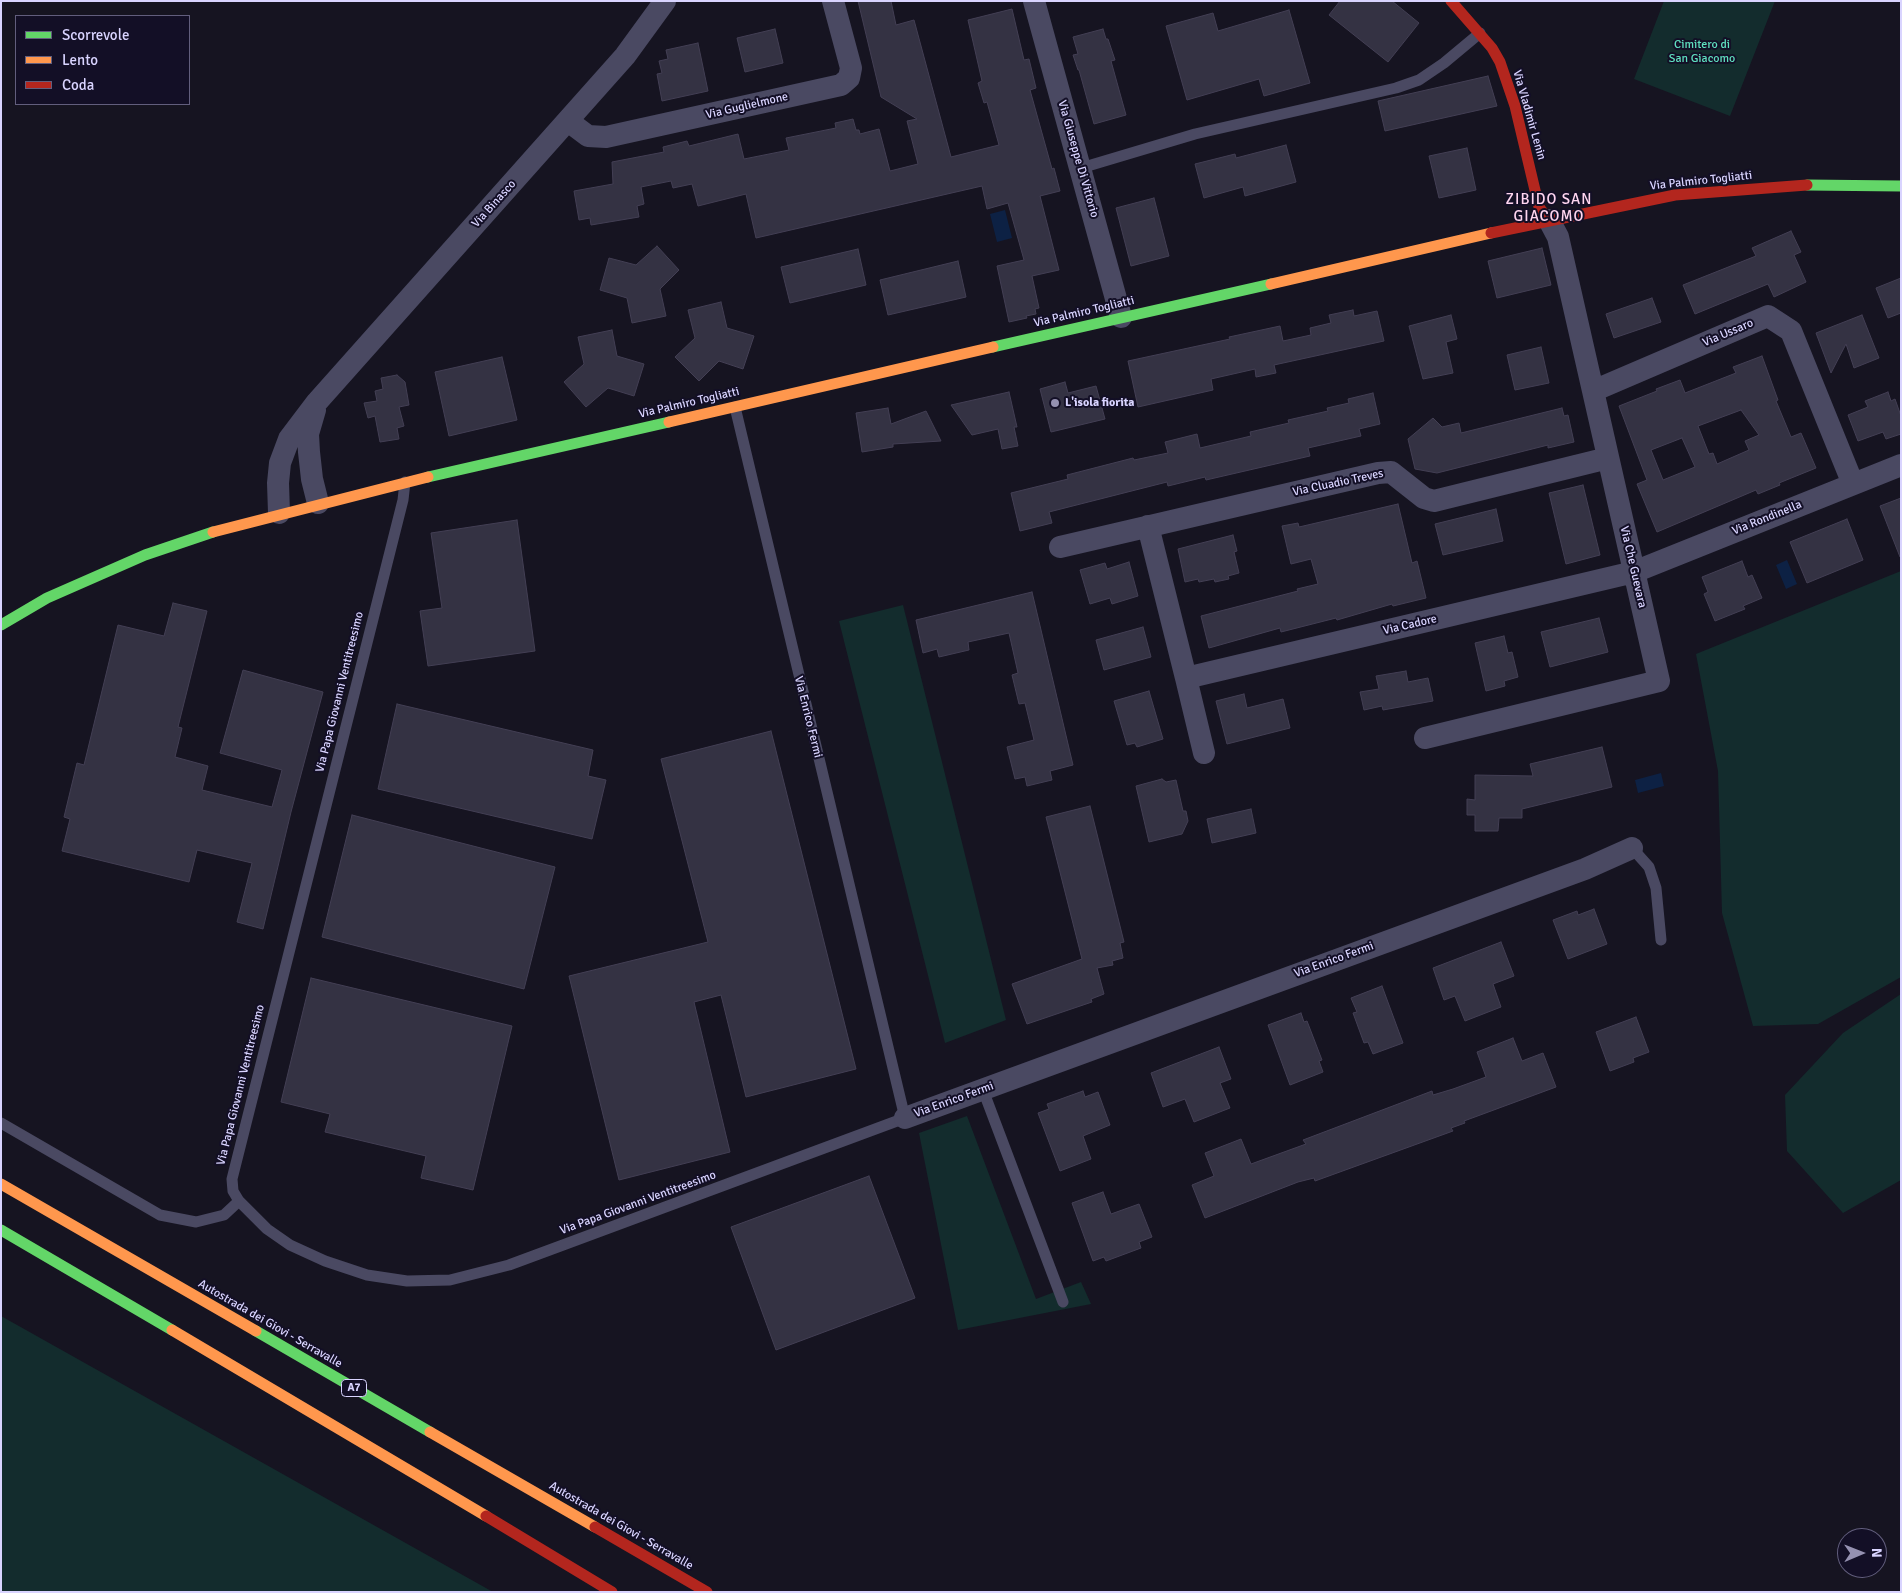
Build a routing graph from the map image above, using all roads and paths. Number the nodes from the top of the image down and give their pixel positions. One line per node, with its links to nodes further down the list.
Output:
1 (665, 1): 6 (street, Via Binasco)
2 (833, 1): 6 (street, Via Guglielmone)
3 (1034, 1): 7 (street, Via Giuseppe Di Vittorio)
4 (1451, 1): 5 (main road, Via Vladimir Lenin)
5 (1480, 33): 7 (lane); 9 (main road, Via Vladimir Lenin)
6 (568, 121): 12 (street, Via Binasco)
7 (1081, 168): 10 (street, Via Giuseppe Di Vittorio)
8 (1901, 186): 9 (main road, Via Palmiro Togliatti)
9 (1549, 220): 10 (main road, Via Palmiro Togliatti); 11 (street, Via Che Guevara)
10 (1121, 318): 13 (main road, Via Palmiro Togliatti)
11 (1592, 391): 14 (street, Via Che Guevara); 17 (street, Via Ussaro)
12 (317, 402): 18 (street, Via Binasco); 19 (street, Via Binasco)
13 (735, 406): 16 (main road, Via Palmiro Togliatti); 30 (lane, Via Enrico Fermi)
14 (1608, 458): 20 (street, Via Cluadio Treves); 22 (street, Via Che Guevara)
15 (1901, 465): 17 (street, Via Rondinella)
16 (405, 482): 18 (main road, Via Palmiro Togliatti); 33 (lane, Via Papa Giovanni Ventitreesimo)
17 (1853, 484): 22 (street, Via Rondinella)
18 (318, 503): 19 (main road, Via Palmiro Togliatti)
19 (279, 513): 23 (main road, Via Palmiro Togliatti)
20 (1148, 526): 21 (street, Via Cluadio Treves); 24 (street)
21 (1060, 547)
22 (1634, 572): 24 (street, Via Cadore); 25 (street, Via Che Guevara)
23 (1, 625)
24 (1186, 678): 26 (street)
25 (1425, 738)
26 (1204, 753)
27 (1632, 848): 28 (lane); 29 (street, Via Enrico Fermi)
28 (1661, 940)
29 (983, 1090): 30 (street, Via Enrico Fermi); 35 (lane)
30 (905, 1118): 33 (lane, Via Papa Giovanni Ventitreesimo)
31 (1, 1123): 33 (lane)
32 (1, 1184): 37 (main road, Autostrada dei Giovi - Serravalle / A7)
33 (239, 1201)
34 (1, 1230): 36 (main road)
35 (1063, 1302)
36 (612, 1592)
37 (707, 1592)

